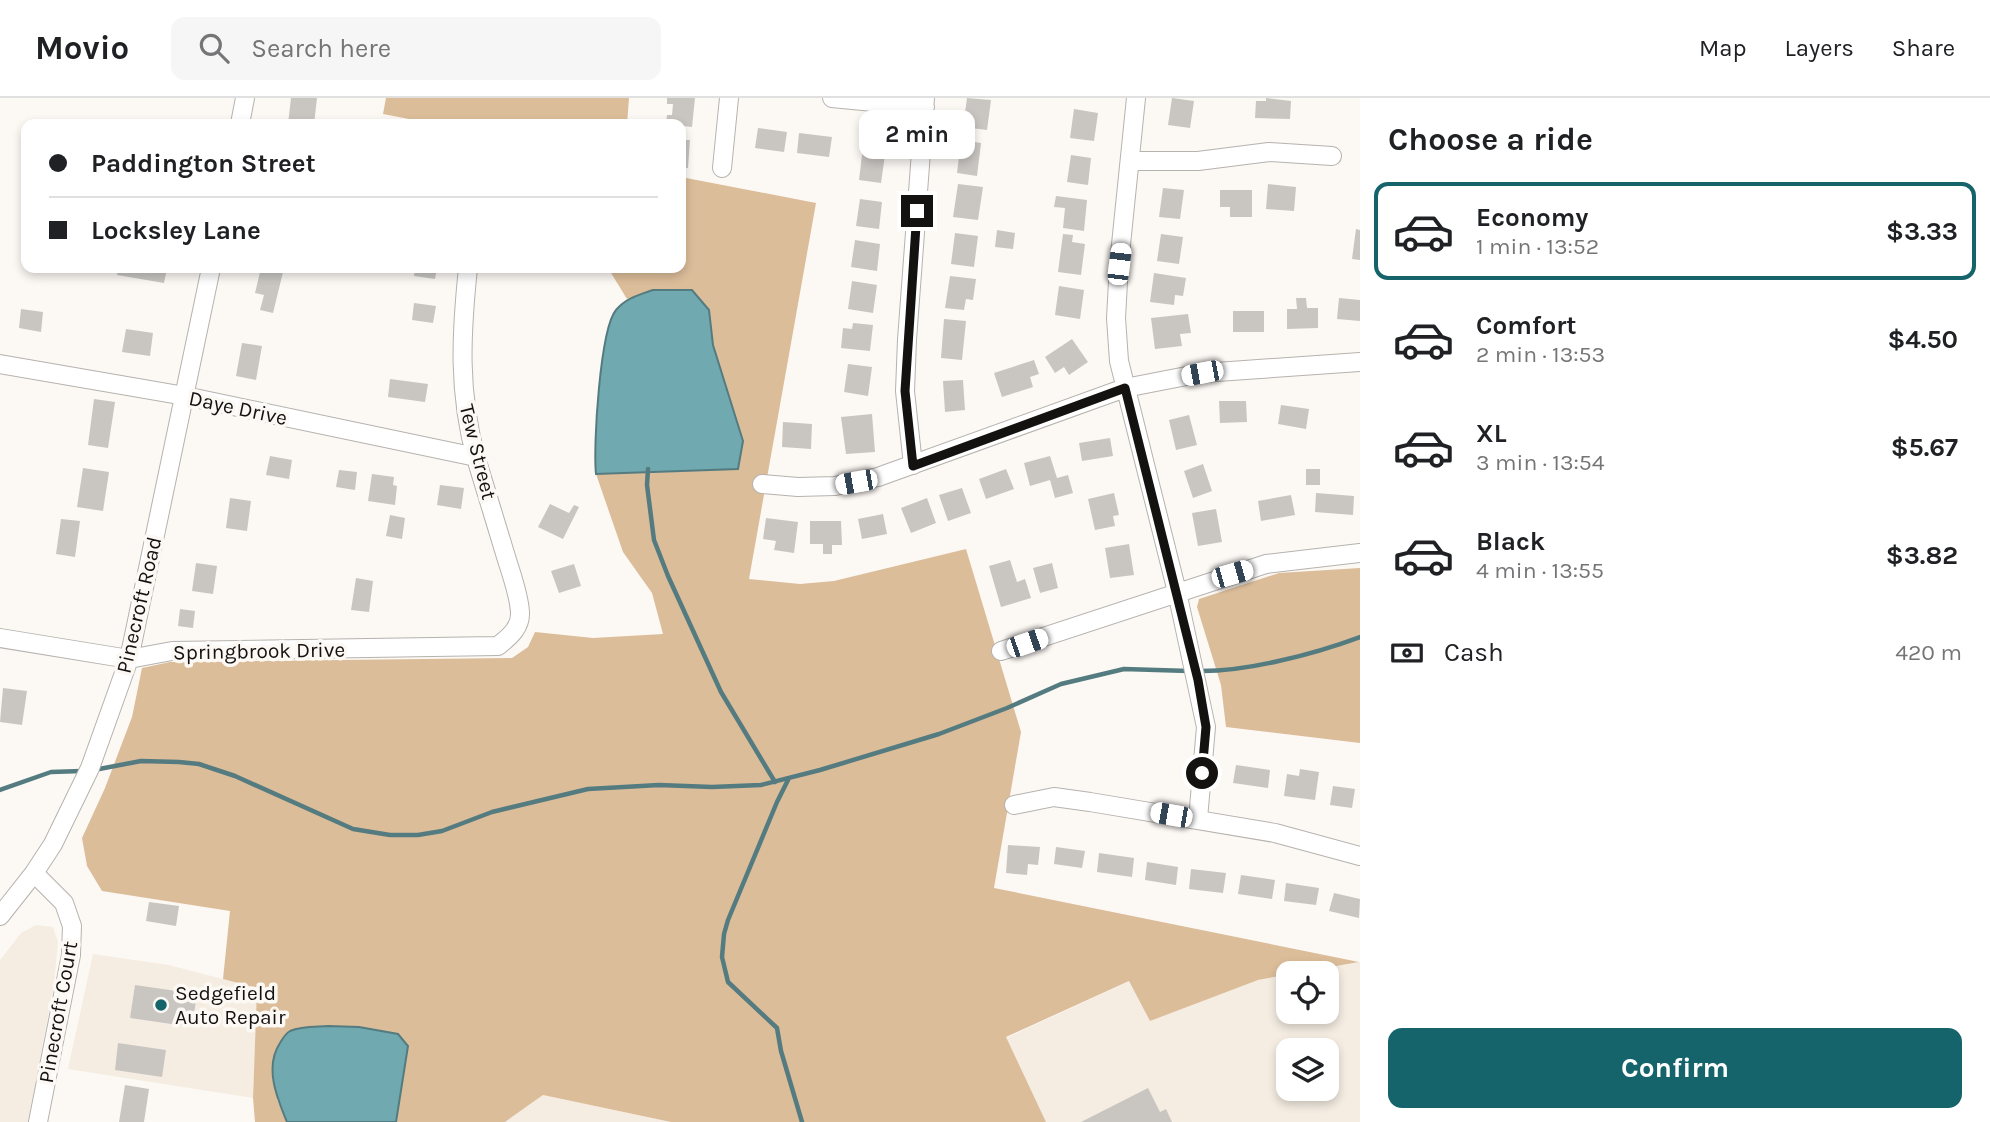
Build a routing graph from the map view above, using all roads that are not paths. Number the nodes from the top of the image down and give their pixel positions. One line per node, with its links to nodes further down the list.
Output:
1 (245, 98): 6 (street)
2 (729, 98): 9 (street)
3 (832, 98): 5 (street)
4 (1136, 98): 8 (street)
5 (925, 102): 17 (street)
6 (241, 119)
7 (1332, 156): 8 (street)
8 (1130, 161): 14 (street)
9 (722, 168)
10 (210, 273): 15 (street, Pinecroft Road)
11 (467, 273): 16 (street, Tew Street)
12 (1360, 362): 14 (street)
13 (0, 364): 15 (street, Daye Drive)
14 (1125, 388): 17 (street); 20 (street)
15 (184, 396): 16 (street, Daye Drive); 24 (street, Pinecroft Road)
16 (476, 457): 21 (street, Tew Street)
17 (913, 466): 18 (street)
18 (762, 484)
19 (1360, 553): 20 (street)
20 (1177, 592): 23 (street); 26 (street)
21 (514, 632): 24 (street, Springbrook Drive)
22 (0, 638): 24 (street, Springbrook Drive)
23 (1001, 651)
24 (129, 659): 28 (street, Pinecroft Road)
25 (1014, 805): 26 (street)
26 (1198, 819): 27 (street)
27 (1360, 856)
28 (34, 873): 29 (street, Pinecroft Road); 30 (street, Pinecroft Court)
29 (0, 916)
30 (38, 1122)

